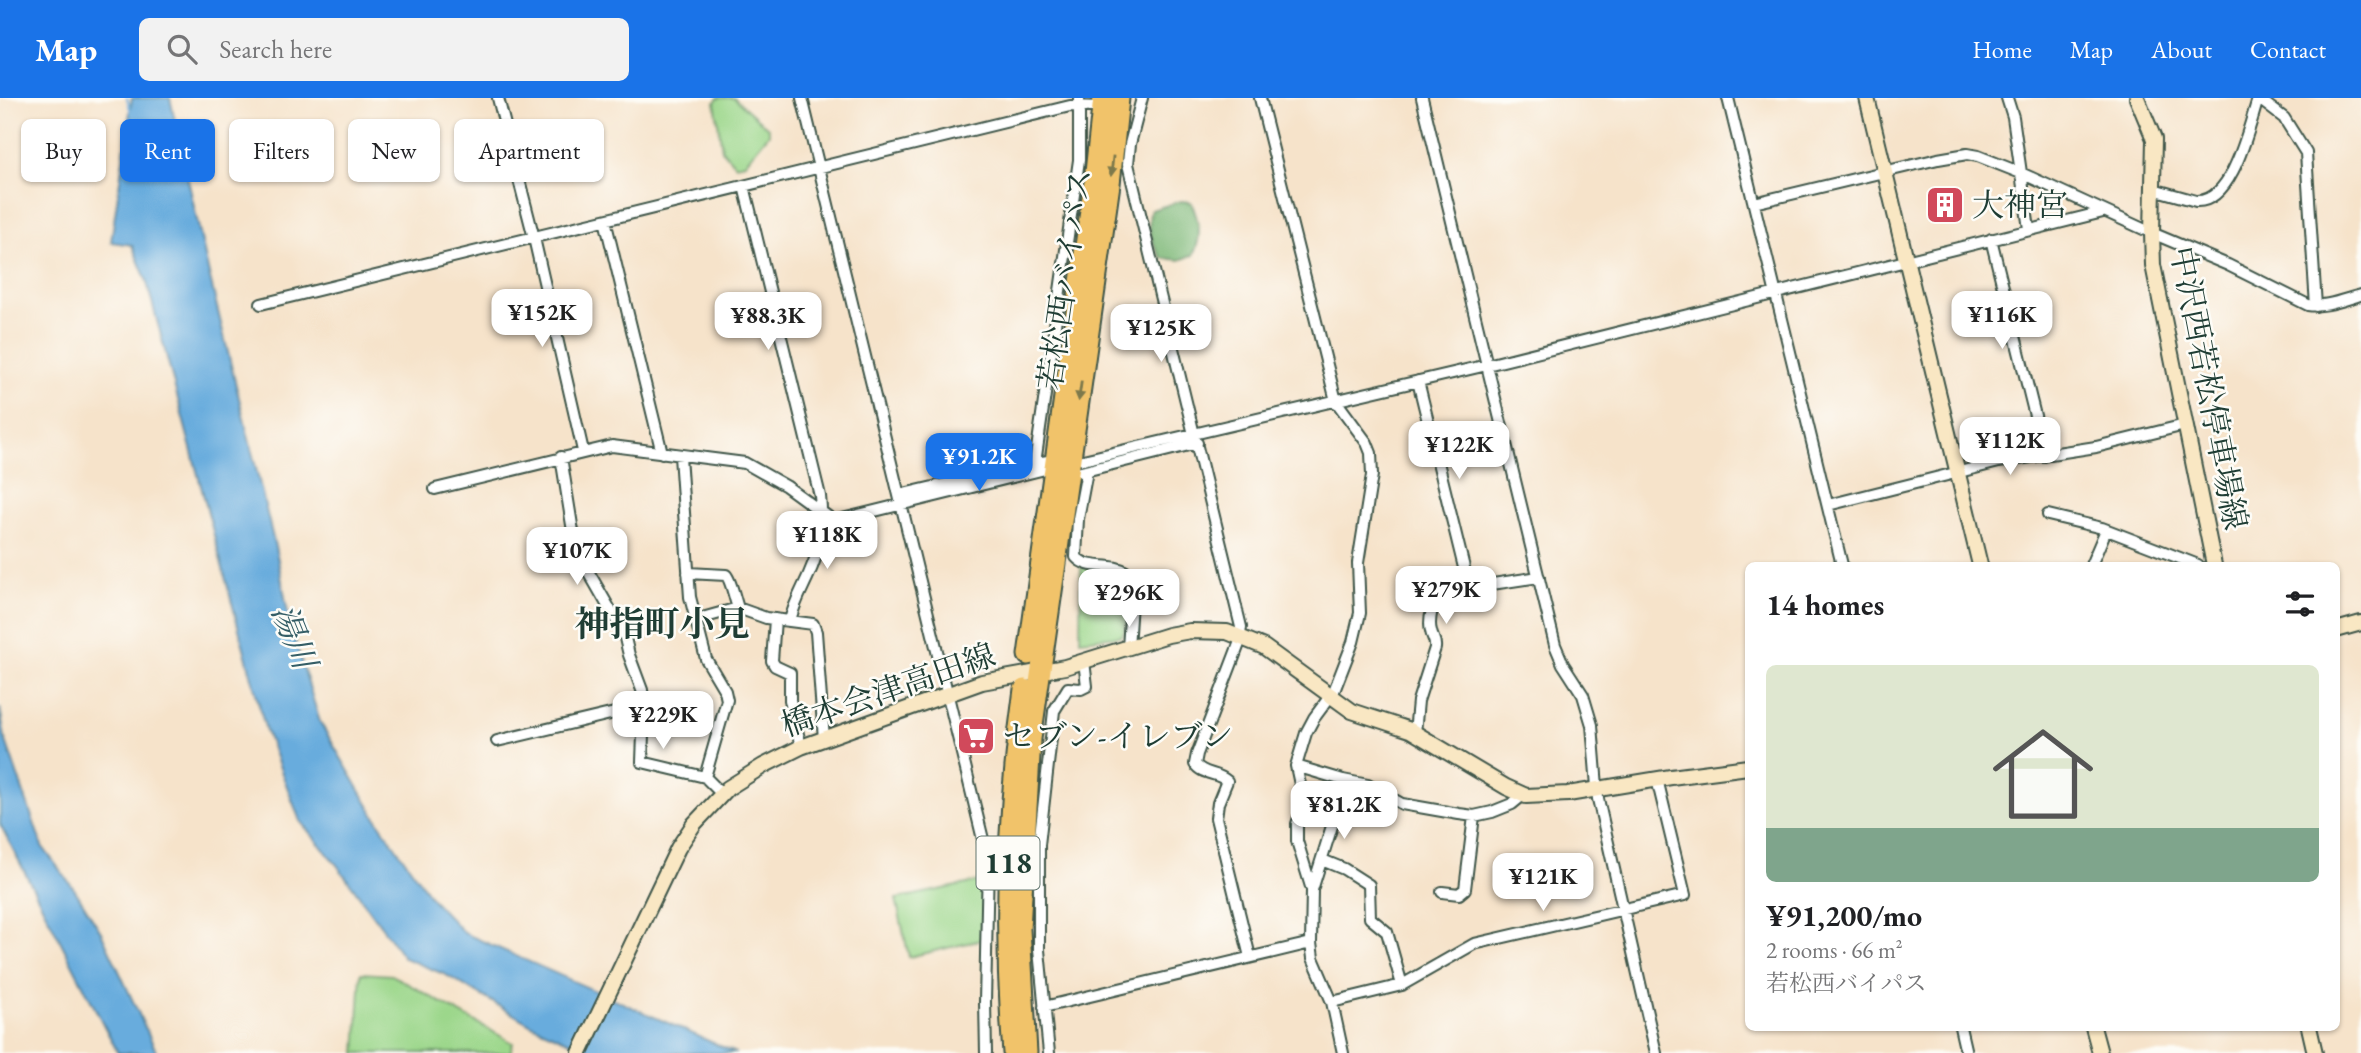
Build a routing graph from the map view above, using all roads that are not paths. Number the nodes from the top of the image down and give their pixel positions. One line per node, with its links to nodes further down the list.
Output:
1 (498, 98): 23 (street)
2 (802, 98): 13 (street)
3 (1142, 98): 34 (street)
4 (1261, 98): 32 (street)
5 (1422, 98): 30 (street)
6 (1728, 98): 18 (street)
7 (1867, 98): 14 (main road)
8 (2007, 98): 15 (street)
9 (2137, 98): 17 (main road, 中沢西若松停車場線)
10 (2258, 98): 17 (street); 29 (street)
11 (1079, 101): 12 (street); 13 (street); 40 (street)
12 (1108, 101): 40 (highway, 若松西バイパス / 118)
13 (818, 168): 16 (street); 43 (street)
14 (1885, 172): 15 (street); 18 (street); 25 (main road)
15 (2021, 173): 19 (street); 21 (street)
16 (744, 186): 20 (street); 45 (street)
17 (2153, 189): 22 (main road, 中沢西若松停車場線)
18 (1754, 204): 26 (street)
19 (2103, 212): 21 (street); 22 (street)
20 (605, 220): 23 (street); 36 (street)
21 (2029, 229): 24 (street)
22 (2152, 233): 29 (street); 33 (main road, 中沢西若松停車場線)
23 (534, 238): 28 (street); 35 (street)
24 (1991, 239): 25 (street); 38 (street)
25 (1906, 261): 26 (street); 41 (main road)
26 (1776, 293): 30 (street); 44 (street)
27 (2361, 295): 29 (street)
28 (261, 304)
29 (2316, 306)
30 (1487, 365): 31 (street); 54 (street)
31 (1418, 381): 32 (street); 55 (street)
32 (1336, 401): 34 (street); 67 (street)
33 (2185, 425): 38 (street); 52 (main road, 中沢西若松停車場線)
34 (1196, 438): 40 (street); 62 (street)
35 (583, 451): 36 (street); 39 (street)
36 (662, 453): 37 (street)
37 (680, 456): 45 (street); 53 (street)
38 (2045, 456): 41 (street)
39 (561, 457): 42 (street); 68 (street)
40 (1061, 466): 43 (street); 63 (street); 65 (highway, 若松西バイパス / 118)
41 (1958, 473): 44 (street); 49 (main road)
42 (435, 489)
43 (901, 500): 45 (street); 66 (street)
44 (1828, 505): 48 (street)
45 (822, 513): 59 (street)
46 (2048, 515): 47 (street)
47 (2106, 530): 50 (street); 51 (street)
48 (1841, 562)
49 (1979, 562)
50 (2092, 562)
51 (2190, 562)
52 (2213, 562)
53 (688, 573): 56 (street); 58 (street)
54 (1539, 577): 55 (street); 78 (street)
55 (1469, 588): 69 (street)
56 (738, 608): 57 (street); 58 (street)
57 (775, 619): 59 (street); 72 (street)
58 (695, 620): 75 (street)
59 (790, 621): 70 (street)
60 (2361, 624): 61 (main road)
61 (2340, 629)
62 (1240, 636): 63 (main road, 橋本会津高田線); 67 (main road, 橋本会津高田線); 87 (street)
63 (1128, 648): 64 (main road, 橋本会津高田線)
64 (1084, 661): 65 (main road, 橋本会津高田線); 90 (street)
65 (1032, 673): 66 (main road, 橋本会津高田線); 96 (highway, 若松西バイパス / 118); 97 (highway, 若松西バイパス / 118)
66 (949, 693): 70 (main road, 橋本会津高田線); 95 (street)
67 (1330, 696): 69 (main road, 橋本会津高田線); 73 (street)
68 (644, 706): 71 (street); 75 (street)
69 (1415, 733): 80 (main road, 橋本会津高田線)
70 (824, 739): 72 (main road, 橋本会津高田線)
71 (497, 741)
72 (801, 747): 79 (main road, 橋本会津高田線)
73 (1296, 766): 77 (street); 83 (street)
74 (1745, 767): 76 (main road, 橋本会津高田線)
75 (705, 777): 79 (street)
76 (1657, 779): 78 (main road, 橋本会津高田線); 85 (street)
77 (1346, 781): 81 (street); 82 (street)
78 (1597, 789): 80 (main road, 橋本会津高田線); 85 (street)
79 (722, 794): 94 (main road, 橋本会津高田線)
80 (1523, 795): 81 (street)
81 (1474, 816): 84 (street)
82 (1322, 860): 83 (street); 88 (street)
83 (1312, 890): 86 (street)
84 (1443, 892)
85 (1624, 911): 88 (street); 100 (street)
86 (1311, 943): 87 (street); 89 (street)
87 (1250, 957): 90 (street)
88 (1402, 985): 89 (street)
89 (1332, 1002): 99 (street)
90 (1044, 1007): 98 (street)
91 (1961, 1031): 101 (street)
92 (2094, 1031): 102 (main road)
93 (2310, 1031): 103 (main road)
94 (580, 1053)
95 (986, 1053)
96 (1013, 1053)
97 (1027, 1053)
98 (1049, 1053)
99 (1343, 1053)
100 (1657, 1053)
101 (1966, 1053)
102 (2100, 1053)
103 (2315, 1053)

